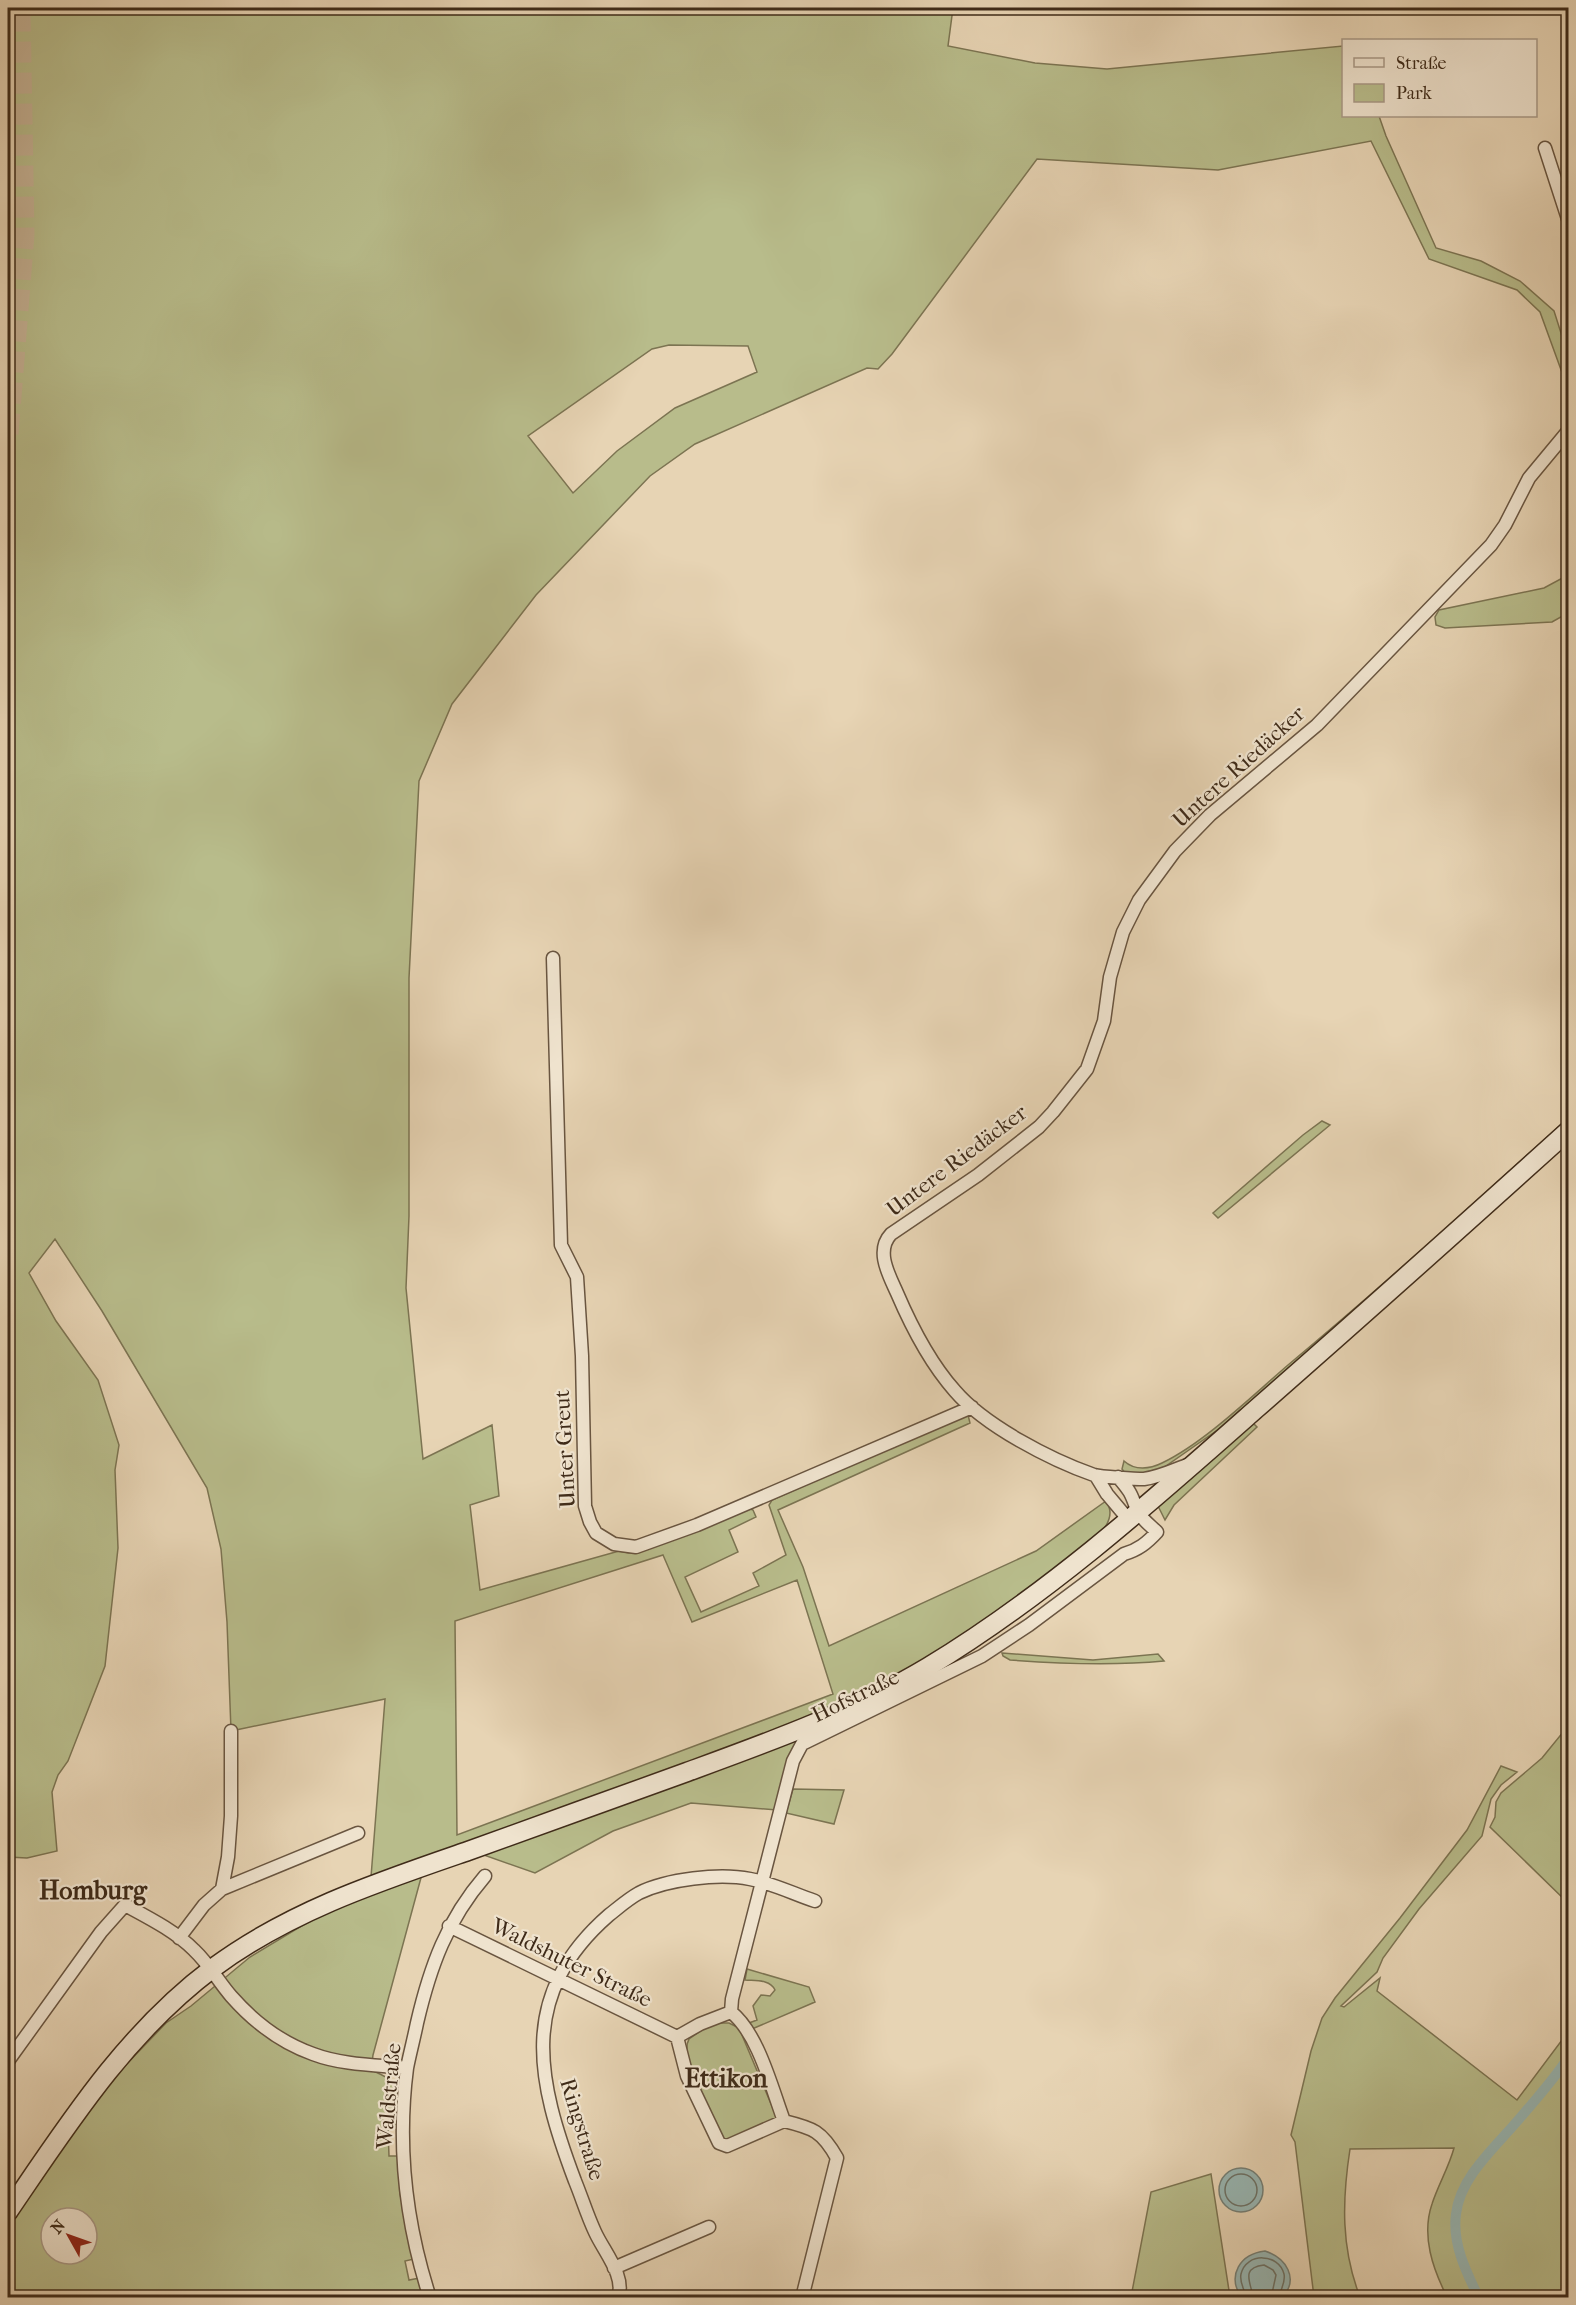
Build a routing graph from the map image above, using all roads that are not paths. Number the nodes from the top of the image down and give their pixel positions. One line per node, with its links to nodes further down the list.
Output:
1 (1545, 148): 2 (street)
2 (1569, 219)
3 (1569, 431): 6 (street, Untere Riedäcker)
4 (553, 958): 6 (street, Unter Greut)
5 (1569, 1131): 7 (main road)
6 (972, 1407): 8 (street, Untere Riedäcker)
7 (1197, 1461): 9 (street, Untere Riedäcker); 10 (main road)
8 (1096, 1476): 9 (street, Untere Riedäcker); 10 (street)
9 (1118, 1477): 10 (street)
10 (1133, 1516): 14 (street, Hofstraße); 19 (main road)
11 (231, 1731): 15 (street)
12 (358, 1833): 15 (street)
13 (485, 1876): 17 (street, Waldstraße)
14 (764, 1883): 16 (street, Ringstraße); 20 (street, Ringstraße); 21 (street, Hofstraße)
15 (222, 1889): 18 (street)
16 (815, 1901)
17 (449, 1926): 20 (street, Waldshuter Straße); 24 (street, Waldstraße)
18 (179, 1938): 19 (street); 23 (street)
19 (212, 1969): 24 (street); 26 (main road)
20 (559, 1979): 22 (street, Waldshuter Straße); 28 (street, Ringstraße)
21 (731, 2012): 22 (street); 25 (street)
22 (677, 2037): 25 (street)
23 (8, 2061)
24 (407, 2068): 29 (street, Waldstraße)
25 (784, 2121): 31 (street)
26 (8, 2212)
27 (710, 2227): 28 (street)
28 (614, 2268): 30 (street, Ringstraße)
29 (430, 2298)
30 (618, 2298)
31 (802, 2298)

